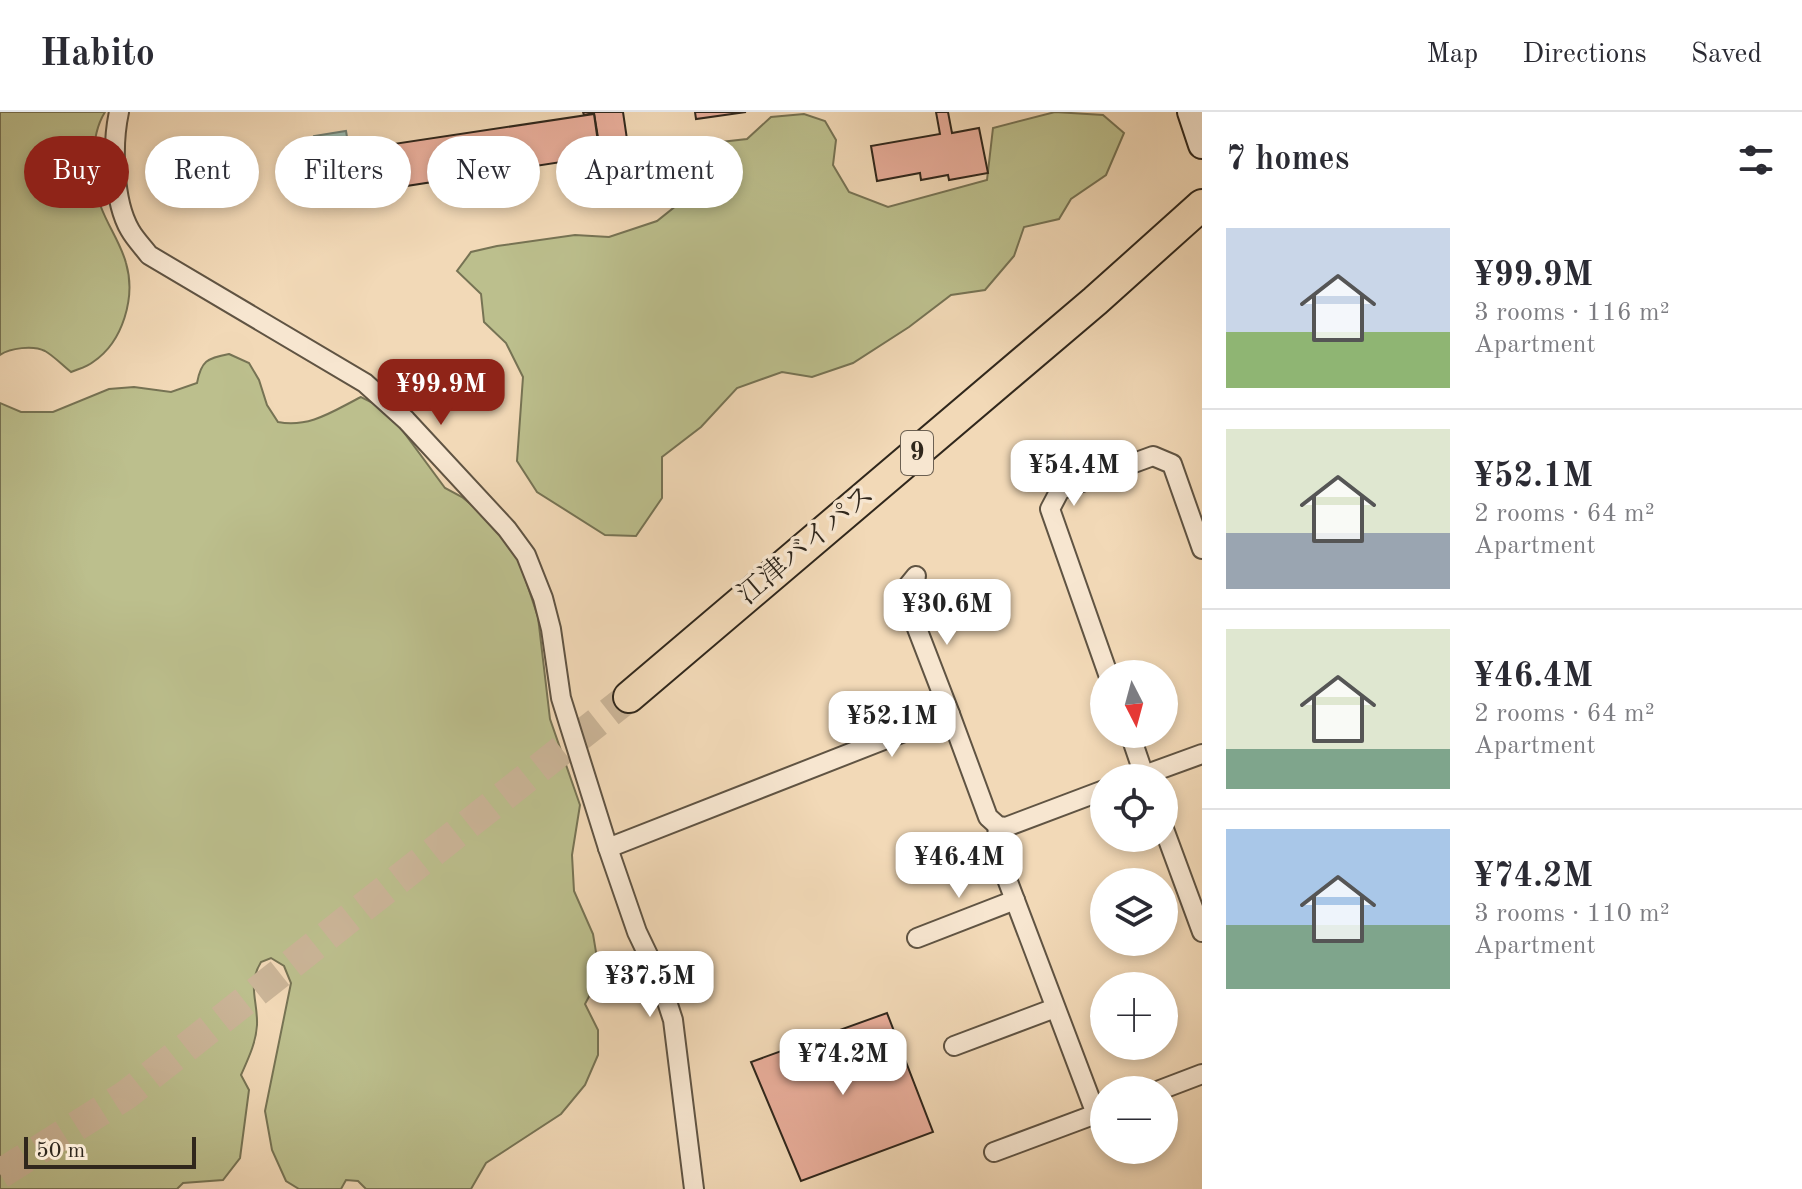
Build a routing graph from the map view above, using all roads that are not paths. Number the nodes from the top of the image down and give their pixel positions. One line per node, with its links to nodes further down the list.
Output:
1 (119, 112): 16 (street)
2 (1191, 112): 3 (main road)
3 (1202, 145)
4 (1202, 205): 6 (highway, 江津バイパス / 9)
5 (1202, 228): 6 (highway, 9)
6 (1095, 301): 10 (highway, 江津バイパス / 9)
7 (1202, 549): 9 (street)
8 (916, 576): 11 (street)
9 (1103, 660)
10 (629, 697)
11 (950, 714): 15 (street); 16 (street)
12 (1202, 754): 13 (street)
13 (1176, 764)
14 (1090, 795): 15 (street)
15 (998, 826): 18 (street)
16 (608, 848): 28 (street)
17 (1172, 852): 19 (street)
18 (1015, 900): 20 (street); 21 (street)
19 (1202, 932)
20 (917, 938)
21 (1055, 1008): 22 (street); 25 (street)
22 (954, 1046)
23 (1202, 1074): 24 (street)
24 (1178, 1083)
25 (1090, 1090)
26 (1090, 1117): 27 (street)
27 (994, 1152)
28 (694, 1189)

